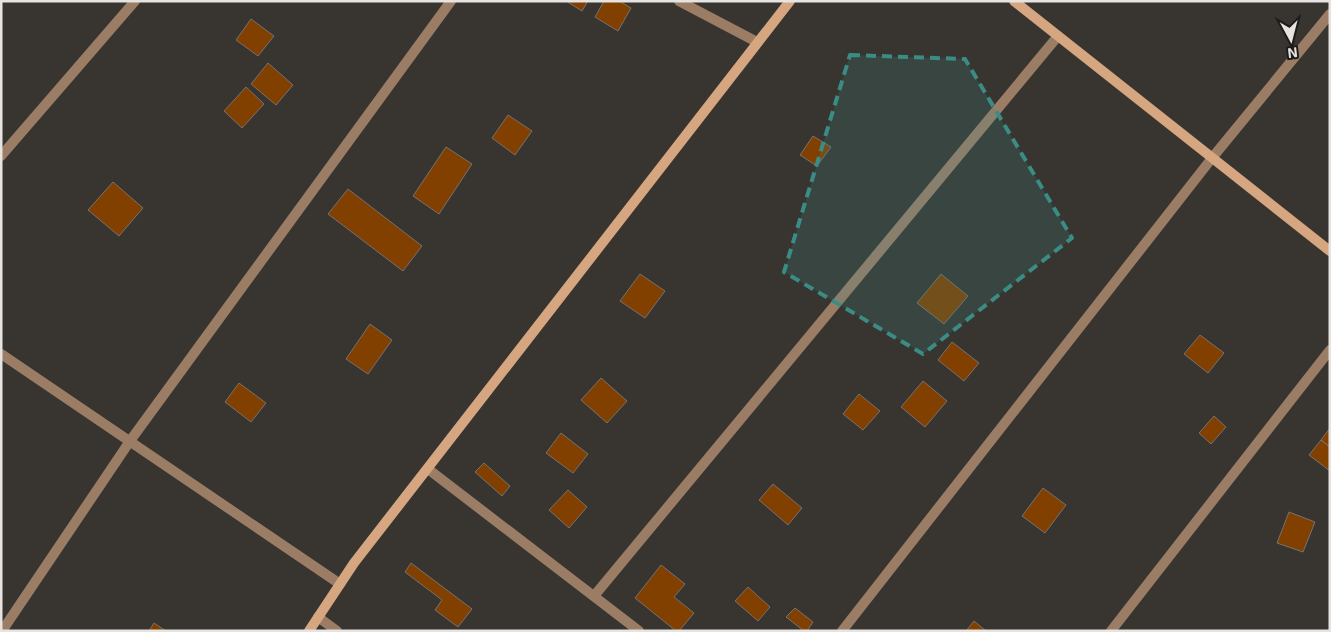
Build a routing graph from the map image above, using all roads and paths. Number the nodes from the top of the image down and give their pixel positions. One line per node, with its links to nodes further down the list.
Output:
1 (135, 1): 9 (street)
2 (451, 1): 14 (street)
3 (679, 1): 8 (street)
4 (790, 1): 8 (street)
5 (1014, 1): 7 (street)
6 (1330, 14): 10 (street)
7 (1058, 36): 10 (street); 17 (street)
8 (757, 42): 15 (street)
9 (1, 156)
10 (1212, 158): 11 (street); 23 (street)
11 (1330, 251)
12 (1330, 350): 24 (street)
13 (1, 354): 14 (street)
14 (130, 441): 16 (street); 19 (street)
15 (428, 469): 16 (street); 17 (street)
16 (340, 584): 18 (street)
17 (594, 596): 22 (street)
18 (318, 617): 20 (street); 21 (street)
19 (2, 631)
20 (309, 631)
21 (337, 631)
22 (639, 631)
23 (842, 631)
24 (1111, 631)

